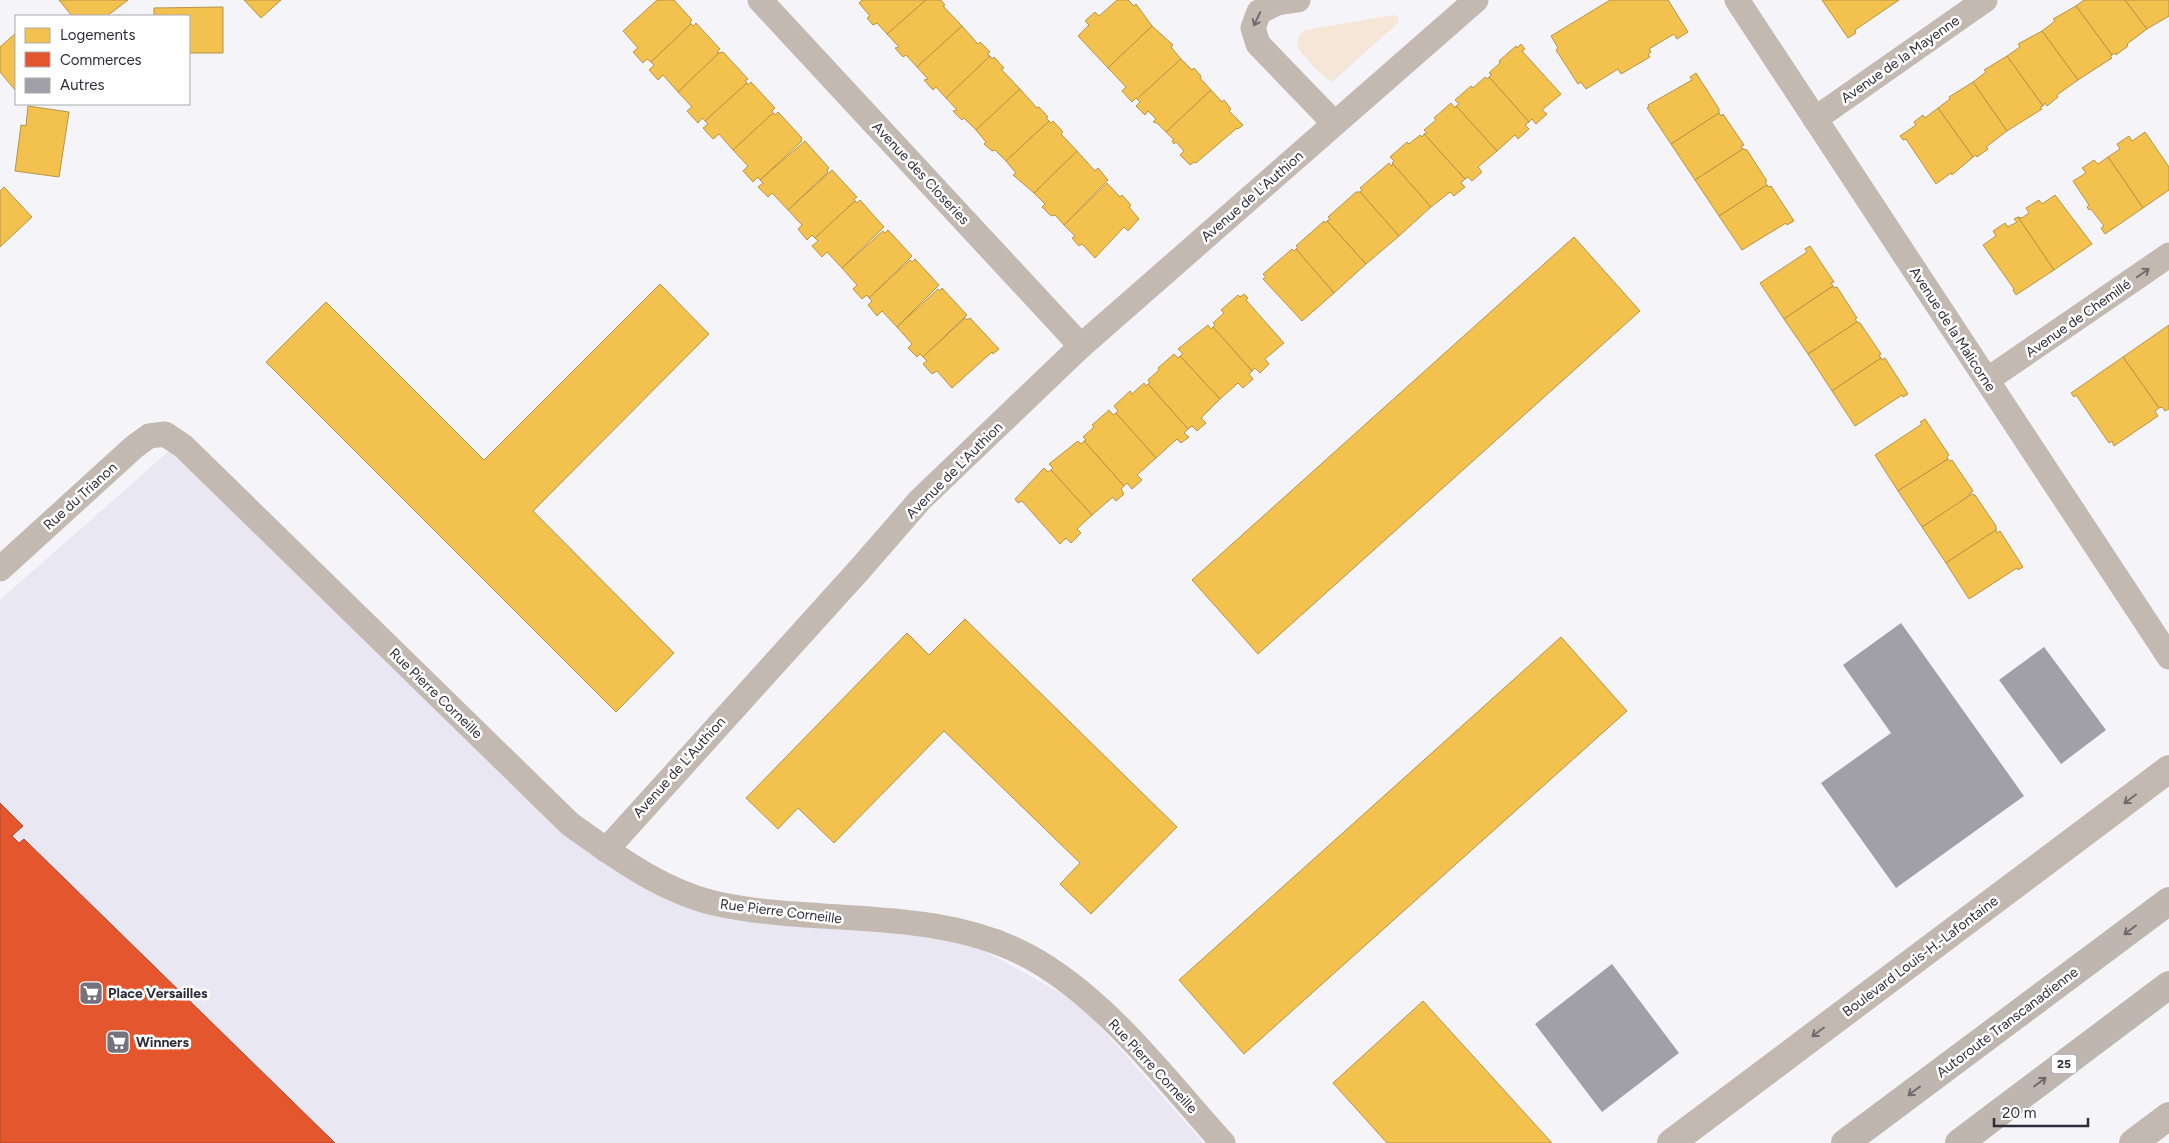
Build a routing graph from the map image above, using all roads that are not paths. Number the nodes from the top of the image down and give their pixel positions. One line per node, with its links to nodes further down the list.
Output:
1 (760, 0): 9 (street, Avenue des Closeries)
2 (1298, 0): 7 (street, one-way to 7)
3 (1476, 0): 7 (street, Avenue de L'Authion)
4 (1738, 0): 6 (street, Avenue de la Malicorne)
5 (1985, 0): 6 (street, Avenue de la Mayenne)
6 (1814, 119): 10 (street, Avenue de la Malicorne)
7 (1334, 123): 9 (street, Avenue de L'Authion)
8 (2169, 255): 10 (street, Avenue de Chemillé, one-way to 8)
9 (1081, 346): 15 (street, Avenue de L'Authion)
10 (1987, 380): 13 (street, Avenue de la Malicorne)
11 (165, 434): 12 (street, Rue du Trianon); 15 (street, Rue Pierre Corneille)
12 (0, 569)
13 (2169, 657)
14 (2169, 769): 20 (main road, Boulevard Louis-H.-Lafontaine, one-way to 20)
15 (606, 850): 19 (street, Rue Pierre Corneille)
16 (2169, 901): 21 (highway, Autoroute Transcanadienne, one-way to 21)
17 (2169, 985): 22 (highway, 25, one-way to 17)
18 (2169, 1116): 23 (main road)
19 (1223, 1143)
20 (1671, 1143)
21 (1845, 1143)
22 (1959, 1143)
23 (2133, 1143)

